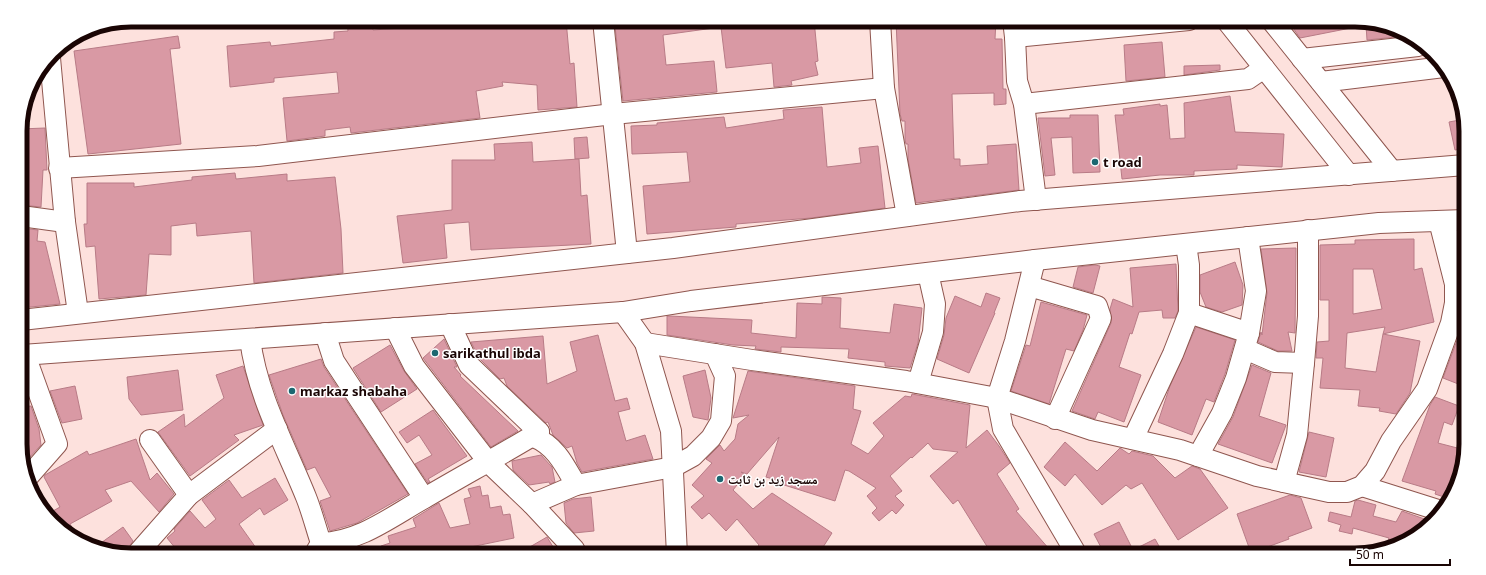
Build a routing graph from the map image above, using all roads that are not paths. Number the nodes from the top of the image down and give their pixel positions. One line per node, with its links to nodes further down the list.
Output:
1 (604, 27): 15 (street)
2 (880, 27): 13 (street)
3 (1036, 27): 6 (street)
4 (1232, 27): 10 (street)
5 (1277, 27): 8 (street)
6 (1014, 28): 14 (street)
7 (1415, 46): 8 (street)
8 (1302, 59): 12 (street)
9 (51, 66): 17 (street)
10 (1264, 68): 14 (street); 19 (street)
11 (1437, 68): 12 (street)
12 (1321, 82): 18 (street)
13 (884, 88): 15 (street); 21 (street)
14 (1024, 104): 20 (street)
15 (613, 114): 17 (street); 30 (street)
16 (1459, 165): 18 (street)
17 (59, 168): 25 (street)
18 (1392, 171): 19 (street)
19 (1349, 175): 20 (street)
20 (1036, 200): 21 (street)
21 (907, 216): 30 (street)
22 (27, 217): 25 (street)
23 (1459, 220): 24 (street)
24 (1439, 221): 26 (street); 29 (street); 61 (street)
25 (65, 222): 35 (street)
26 (1308, 230): 27 (street); 47 (street)
27 (1248, 237): 28 (street); 42 (street)
28 (1186, 244): 31 (street); 36 (street)
29 (1459, 251)
30 (627, 253): 35 (street)
31 (1035, 260): 32 (street); 33 (street)
32 (928, 272): 34 (street); 48 (street)
33 (1029, 286): 49 (street); 50 (street)
34 (623, 312): 38 (street); 43 (street)
35 (78, 313): 37 (street)
36 (1189, 313): 42 (street); 54 (street)
37 (27, 319)
38 (450, 324): 39 (street); 52 (street)
39 (395, 328): 40 (street); 56 (street)
40 (324, 334): 41 (street); 63 (street)
41 (250, 339): 45 (street); 51 (street)
42 (1247, 341): 47 (street); 55 (street)
43 (645, 343): 44 (street); 57 (street)
44 (715, 354): 48 (street); 57 (street)
45 (27, 355)
46 (27, 363): 58 (street)
47 (1304, 363): 59 (street)
48 (918, 383): 49 (street)
49 (997, 398): 50 (street); 71 (street)
50 (1055, 419): 54 (street)
51 (276, 429): 62 (street); 67 (street)
52 (539, 432): 56 (street); 60 (street)
53 (150, 440): 62 (street)
54 (1133, 440): 55 (street)
55 (1198, 456): 59 (street)
56 (489, 463): 63 (street); 64 (street)
57 (673, 467): 60 (street); 70 (street)
58 (32, 473)
59 (1284, 482): 61 (street)
60 (576, 486): 64 (street)
61 (1362, 486): 65 (street)
62 (189, 495): 66 (street)
63 (424, 498): 68 (street)
64 (532, 504): 69 (street)
65 (1435, 509)
66 (142, 548)
67 (318, 548)
68 (321, 548)
69 (573, 548)
70 (677, 548)
71 (1073, 548)

